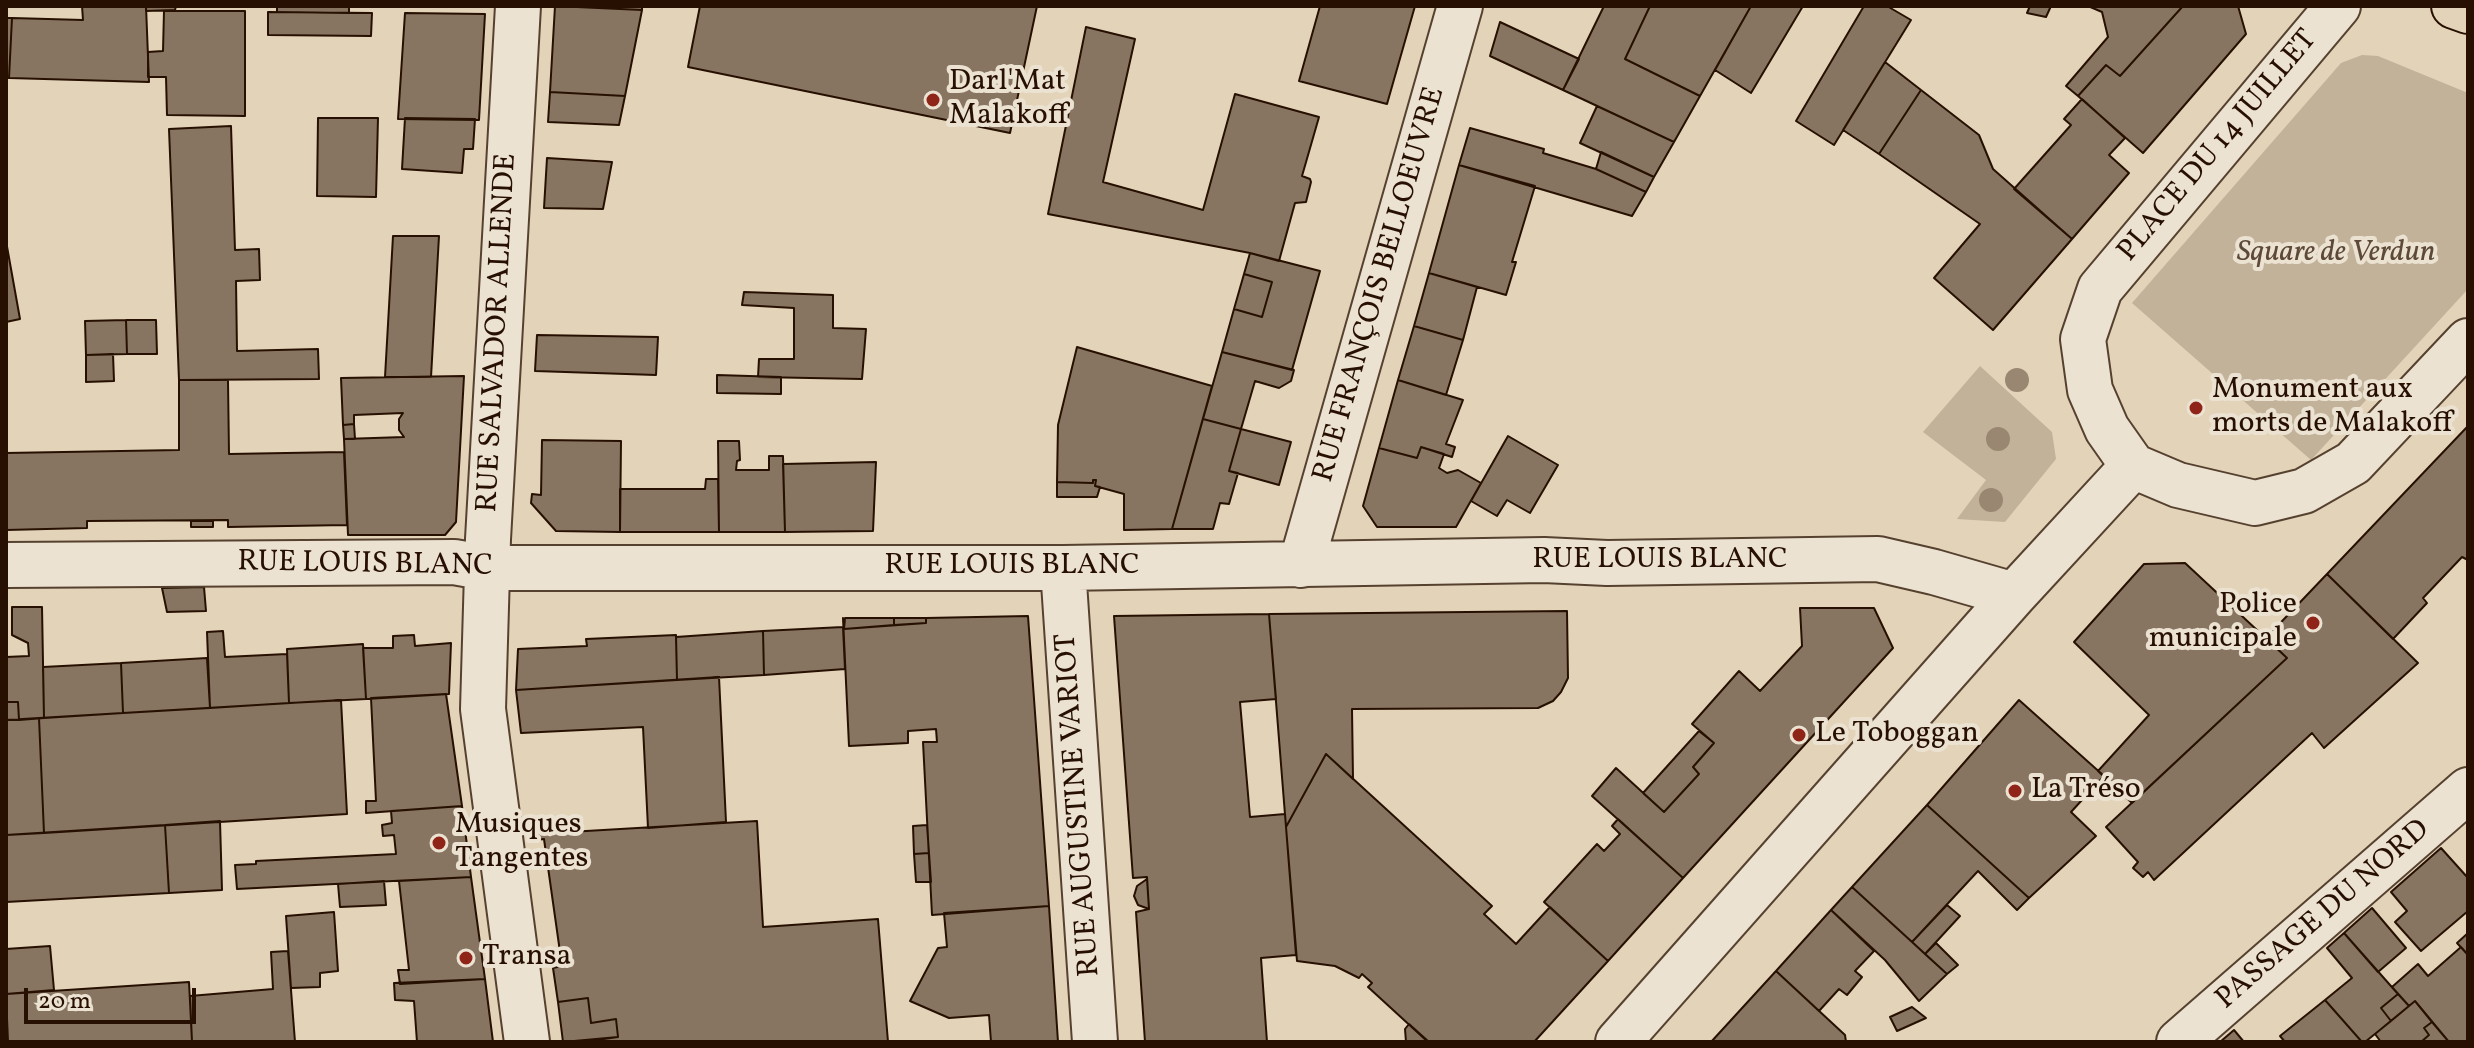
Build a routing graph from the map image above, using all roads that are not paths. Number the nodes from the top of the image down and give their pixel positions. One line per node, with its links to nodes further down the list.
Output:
1 (518, 6): 10 (street, RUE SALVADOR ALLENDE)
2 (1460, 6): 9 (street, RUE FRANÇOIS BELLOEUVRE)
3 (2338, 6): 7 (street, PLACE DU 14 JUILLET)
4 (2454, 6): 5 (main road)
5 (2468, 11)
6 (2468, 341): 7 (street)
7 (2133, 466): 12 (street)
8 (6, 565): 10 (street, RUE LOUIS BLANC)
9 (1301, 565): 11 (street, RUE LOUIS BLANC); 12 (street, RUE LOUIS BLANC)
10 (488, 568): 11 (street, RUE LOUIS BLANC); 14 (street, RUE SALVADOR ALLENDE)
11 (1063, 568): 15 (street, RUE AUGUSTINE VARIOT)
12 (2014, 595): 16 (street)
13 (2468, 790): 17 (street, PASSAGE DU NORD)
14 (527, 1042)
15 (1095, 1042)
16 (1618, 1042)
17 (2179, 1042)

